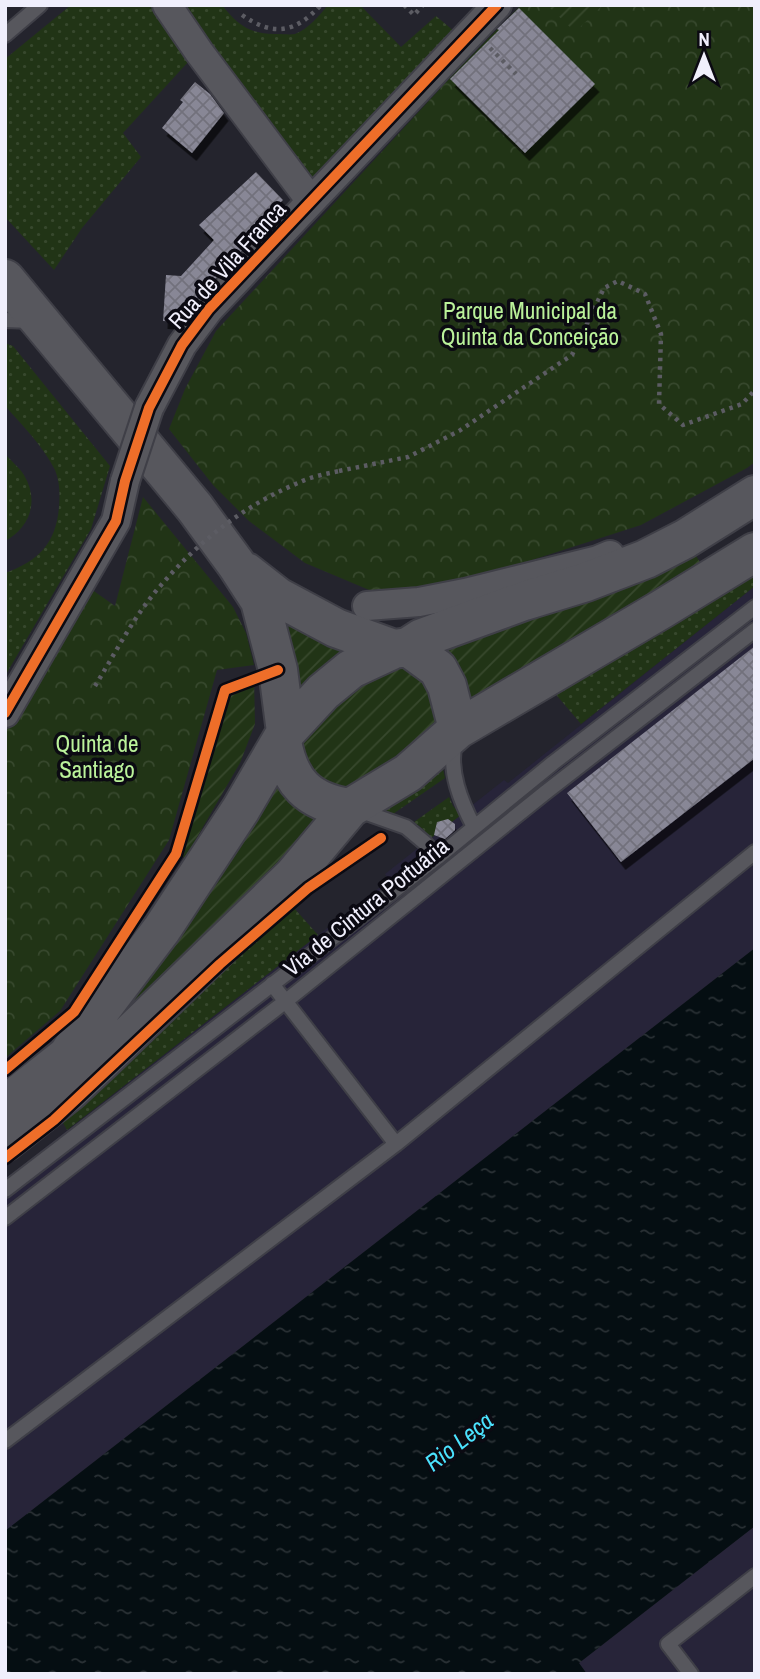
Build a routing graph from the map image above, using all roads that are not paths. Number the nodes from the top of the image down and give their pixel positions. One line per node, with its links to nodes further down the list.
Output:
1 (40, 5): 4 (lane)
2 (167, 5): 5 (street)
3 (497, 5): 5 (street, Rua de Vila Franca)
4 (5, 36)
5 (312, 201): 16 (street, Rua de Vila Franca, bridge)
6 (5, 279): 7 (main road)
7 (23, 320): 11 (main road)
8 (755, 480): 12 (street)
9 (755, 495): 15 (main road)
10 (755, 552): 17 (main road)
11 (236, 564): 15 (main road); 18 (main road)
12 (367, 606)
13 (755, 607): 20 (lane, Via de Cintura Portuária)
14 (755, 630): 24 (lane, Via de Cintura Portuária)
15 (401, 648): 17 (main road); 18 (main road)
16 (5, 713)
17 (458, 729): 19 (main road); 20 (lane)
18 (284, 737): 19 (main road); 25 (main road)
19 (350, 808): 22 (lane); 26 (main road)
20 (474, 827): 22 (lane, Via de Cintura Portuária)
21 (755, 852): 27 (lane)
22 (438, 857): 23 (lane, Via de Cintura Portuária)
23 (272, 984): 24 (lane); 28 (lane, Via de Cintura Portuária)
24 (286, 1001): 27 (lane); 29 (lane, Via de Cintura Portuária)
25 (5, 1104)
26 (5, 1142)
27 (397, 1143): 30 (lane)
28 (5, 1190)
29 (5, 1218)
30 (5, 1441)
31 (755, 1576): 32 (lane)
32 (691, 1674)

